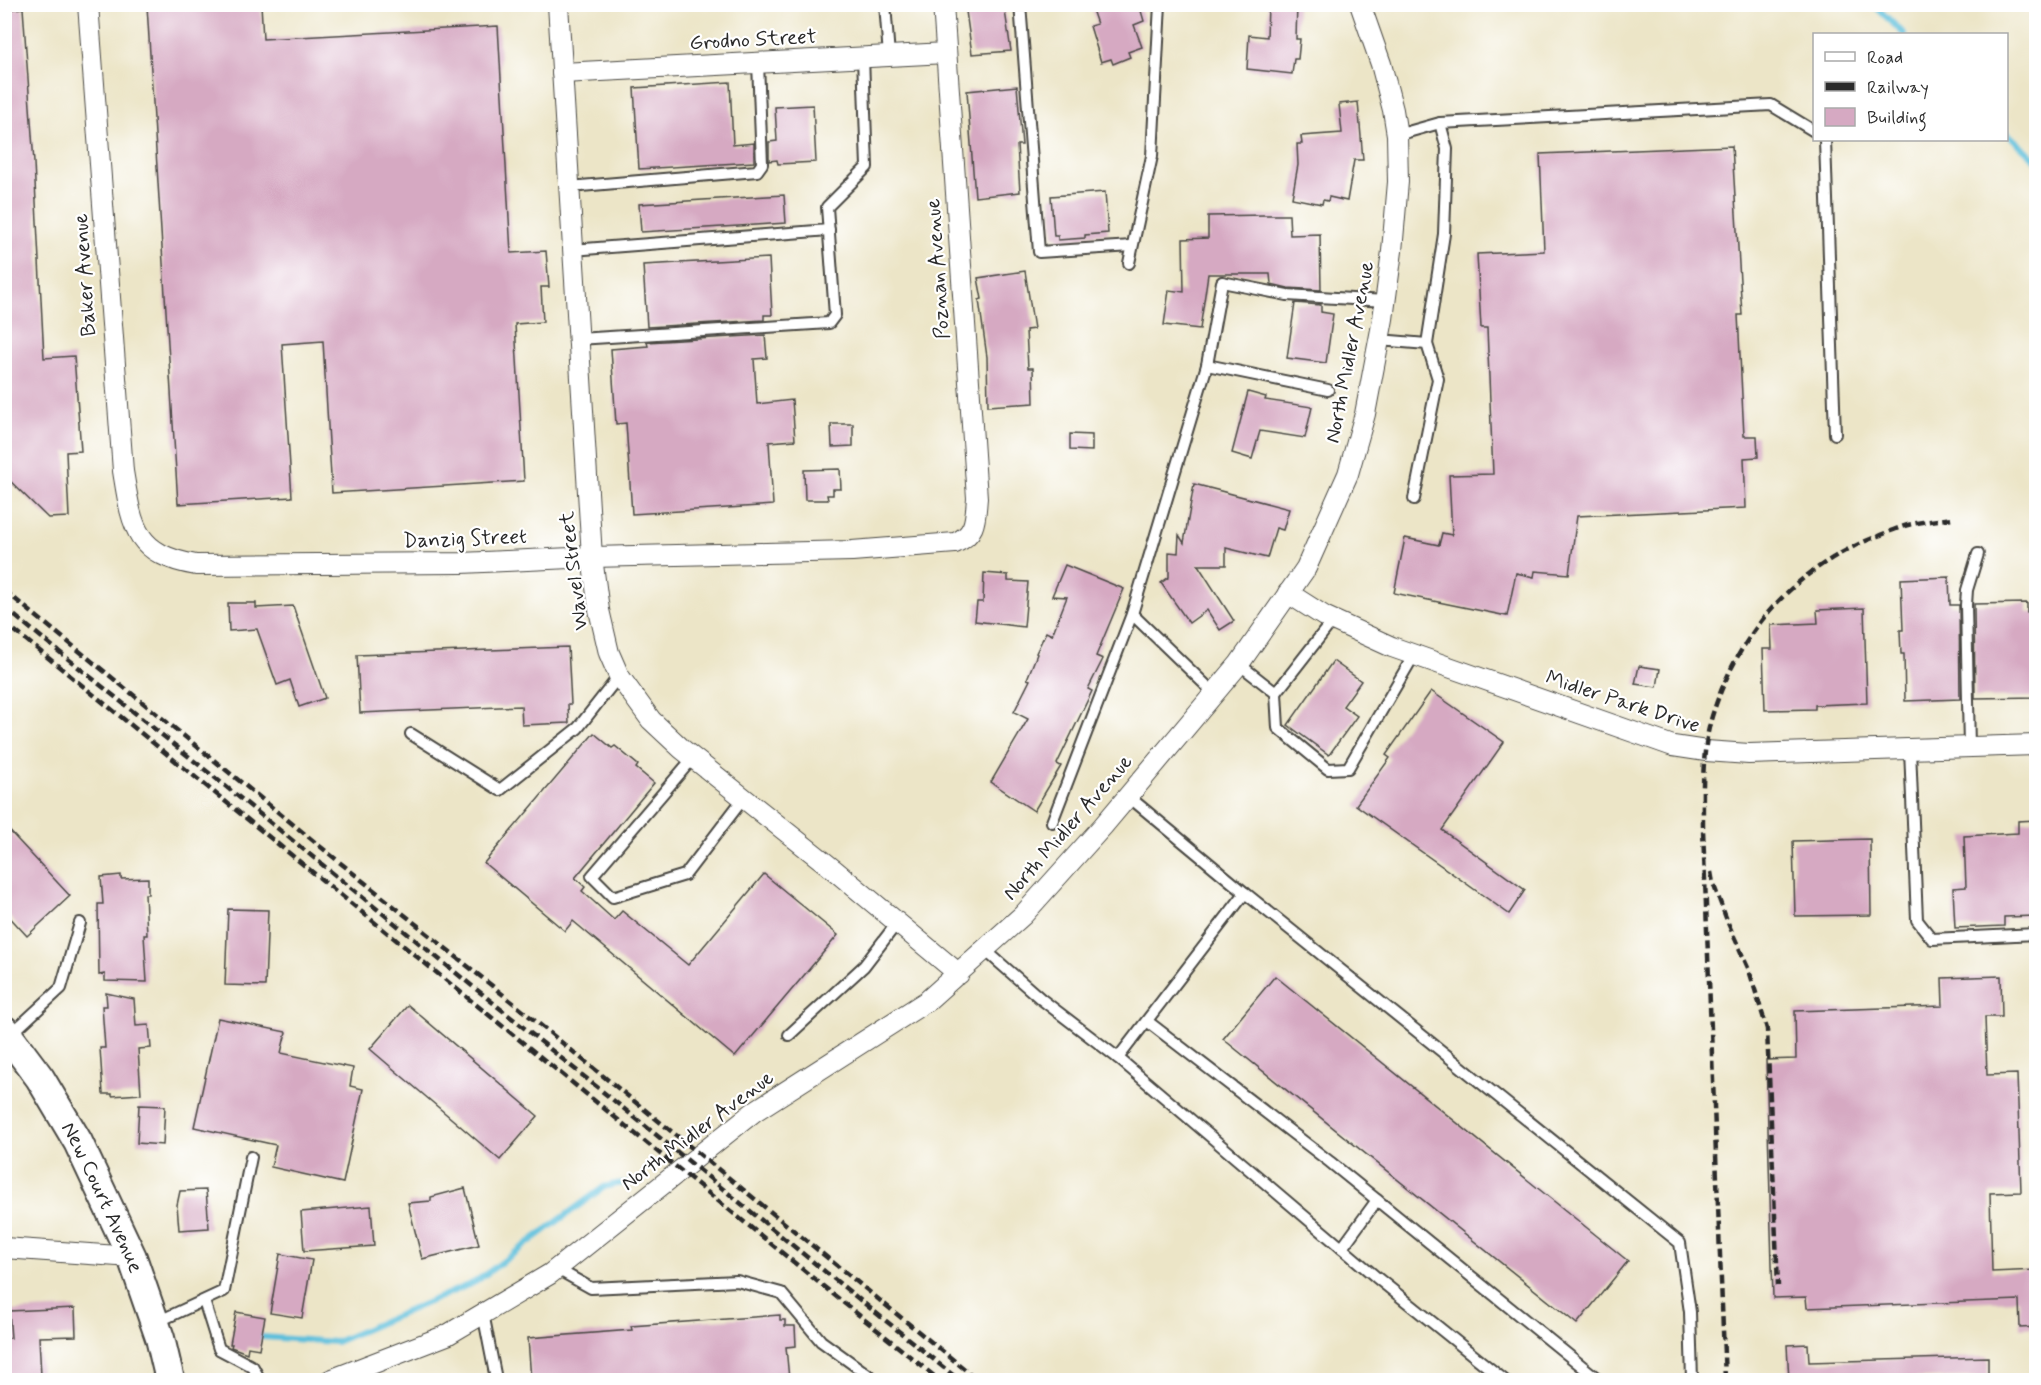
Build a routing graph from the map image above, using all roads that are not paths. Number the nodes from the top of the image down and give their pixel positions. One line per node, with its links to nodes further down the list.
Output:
1 (88, 4): 31 (street, Baker Avenue)
2 (558, 4): 12 (street, Wavel Street)
3 (885, 4): 9 (lane)
4 (943, 4): 8 (street, Poznan Avenue)
5 (1020, 4): 19 (lane)
6 (1160, 4): 19 (lane)
7 (1360, 4): 15 (street, North Midler Avenue)
8 (946, 53): 9 (street, Grodno Street); 30 (street, Poznan Avenue)
9 (889, 56): 10 (street, Grodno Street)
10 (863, 57): 11 (street, Grodno Street); 18 (lane)
11 (758, 63): 12 (street, Grodno Street); 17 (lane)
12 (562, 73): 17 (street, Wavel Street)
13 (1440, 123): 14 (lane); 15 (lane); 25 (lane)
14 (1813, 130)
15 (1397, 135): 22 (street, North Midler Avenue)
16 (1825, 141): 28 (lane)
17 (569, 187): 20 (street, Wavel Street)
18 (829, 230): 20 (lane); 23 (lane)
19 (1132, 246): 21 (lane)
20 (572, 250): 23 (street, Wavel Street)
21 (1129, 263)
22 (1385, 301): 24 (street, North Midler Avenue); 26 (lane)
23 (578, 339): 33 (street, Wavel Street)
24 (1379, 340): 25 (lane); 34 (street, North Midler Avenue)
25 (1427, 344): 29 (lane)
26 (1207, 365): 27 (lane); 35 (lane)
27 (1328, 390)
28 (1835, 434)
29 (1414, 499)
30 (971, 530): 33 (street, Danzig Street)
31 (142, 538): 33 (street, Danzig Street)
32 (1978, 554): 44 (lane)
33 (592, 557): 39 (street, Wavel Street)
34 (1288, 593): 36 (street, Midler Park Drive); 38 (street, North Midler Avenue)
35 (1132, 614): 40 (lane); 49 (lane)
36 (1333, 620): 37 (street, Midler Park Drive); 41 (lane)
37 (1414, 655): 41 (lane); 45 (street, Midler Park Drive)
38 (1239, 664): 40 (street, North Midler Avenue); 41 (lane)
39 (619, 676): 42 (lane); 46 (street, Wavel Street)
40 (1214, 693): 47 (street, North Midler Avenue)
41 (1275, 693)
42 (411, 734)
43 (2037, 745): 44 (street, Midler Park Drive)
44 (1969, 747): 45 (street, Midler Park Drive)
45 (1910, 749): 53 (lane)
46 (693, 758): 48 (street, Wavel Street); 48 (lane)
47 (1128, 796): 50 (lane); 54 (street, North Midler Avenue)
48 (743, 799): 52 (street, Wavel Street)
49 (1052, 822)
50 (1245, 893): 56 (lane); 76 (lane)
51 (80, 923): 57 (lane)
52 (897, 923): 55 (street, Wavel Street); 58 (lane)
53 (2037, 934)
54 (985, 950): 55 (street, North Midler Avenue); 59 (lane)
55 (959, 974): 65 (street, North Midler Avenue)
56 (1147, 1021): 59 (lane); 61 (lane)
57 (7, 1033): 64 (main road, New Court Avenue)
58 (789, 1035)
59 (1118, 1058): 63 (lane)
60 (250, 1157): 66 (lane)
61 (1377, 1200): 63 (lane); 75 (lane)
62 (4, 1248): 64 (street)
63 (1342, 1248): 74 (lane)
64 (132, 1257): 68 (main road, New Court Avenue)
65 (556, 1269): 67 (street, North Midler Avenue); 73 (lane)
66 (204, 1301): 68 (lane); 71 (lane)
67 (483, 1313): 69 (street, North Midler Avenue); 72 (lane)
68 (155, 1323): 70 (main road, New Court Avenue)
69 (337, 1379)
70 (170, 1380)
71 (260, 1380)
72 (495, 1380)
73 (875, 1380)
74 (1504, 1380)
75 (1599, 1380)
76 (1692, 1380)

